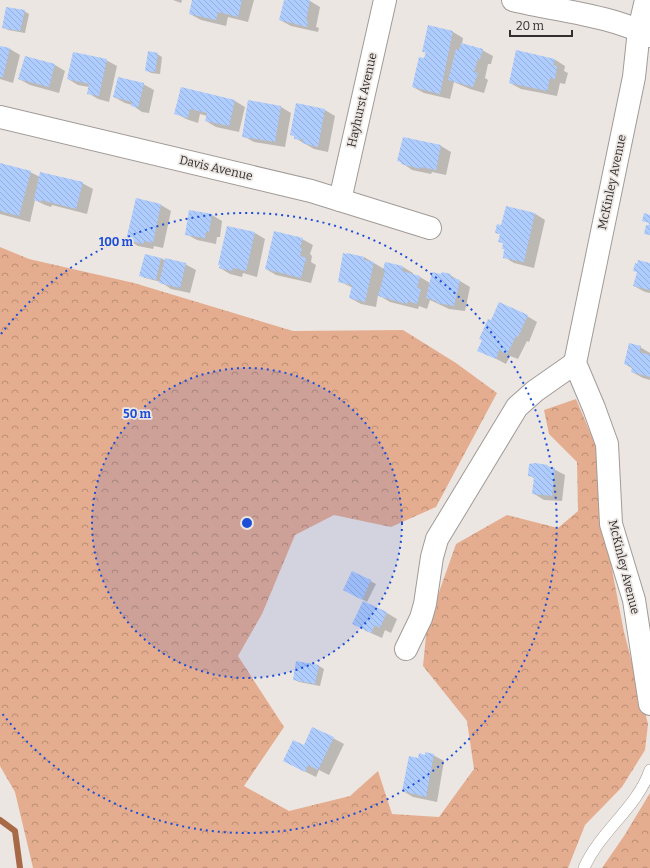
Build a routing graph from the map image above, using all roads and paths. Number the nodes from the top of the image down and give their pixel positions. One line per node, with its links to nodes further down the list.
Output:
1 (385, 0): 6 (street, Hayhurst Avenue)
2 (513, 0): 4 (street)
3 (646, 0): 4 (street, McKinley Avenue)
4 (644, 33): 8 (street, McKinley Avenue)
5 (0, 117): 6 (street, Davis Avenue)
6 (340, 200): 7 (street, Davis Avenue)
7 (430, 228)
8 (575, 363): 9 (street); 10 (street, McKinley Avenue)
9 (406, 649)
10 (650, 704)
11 (650, 770): 12 (lane)
12 (584, 868)

